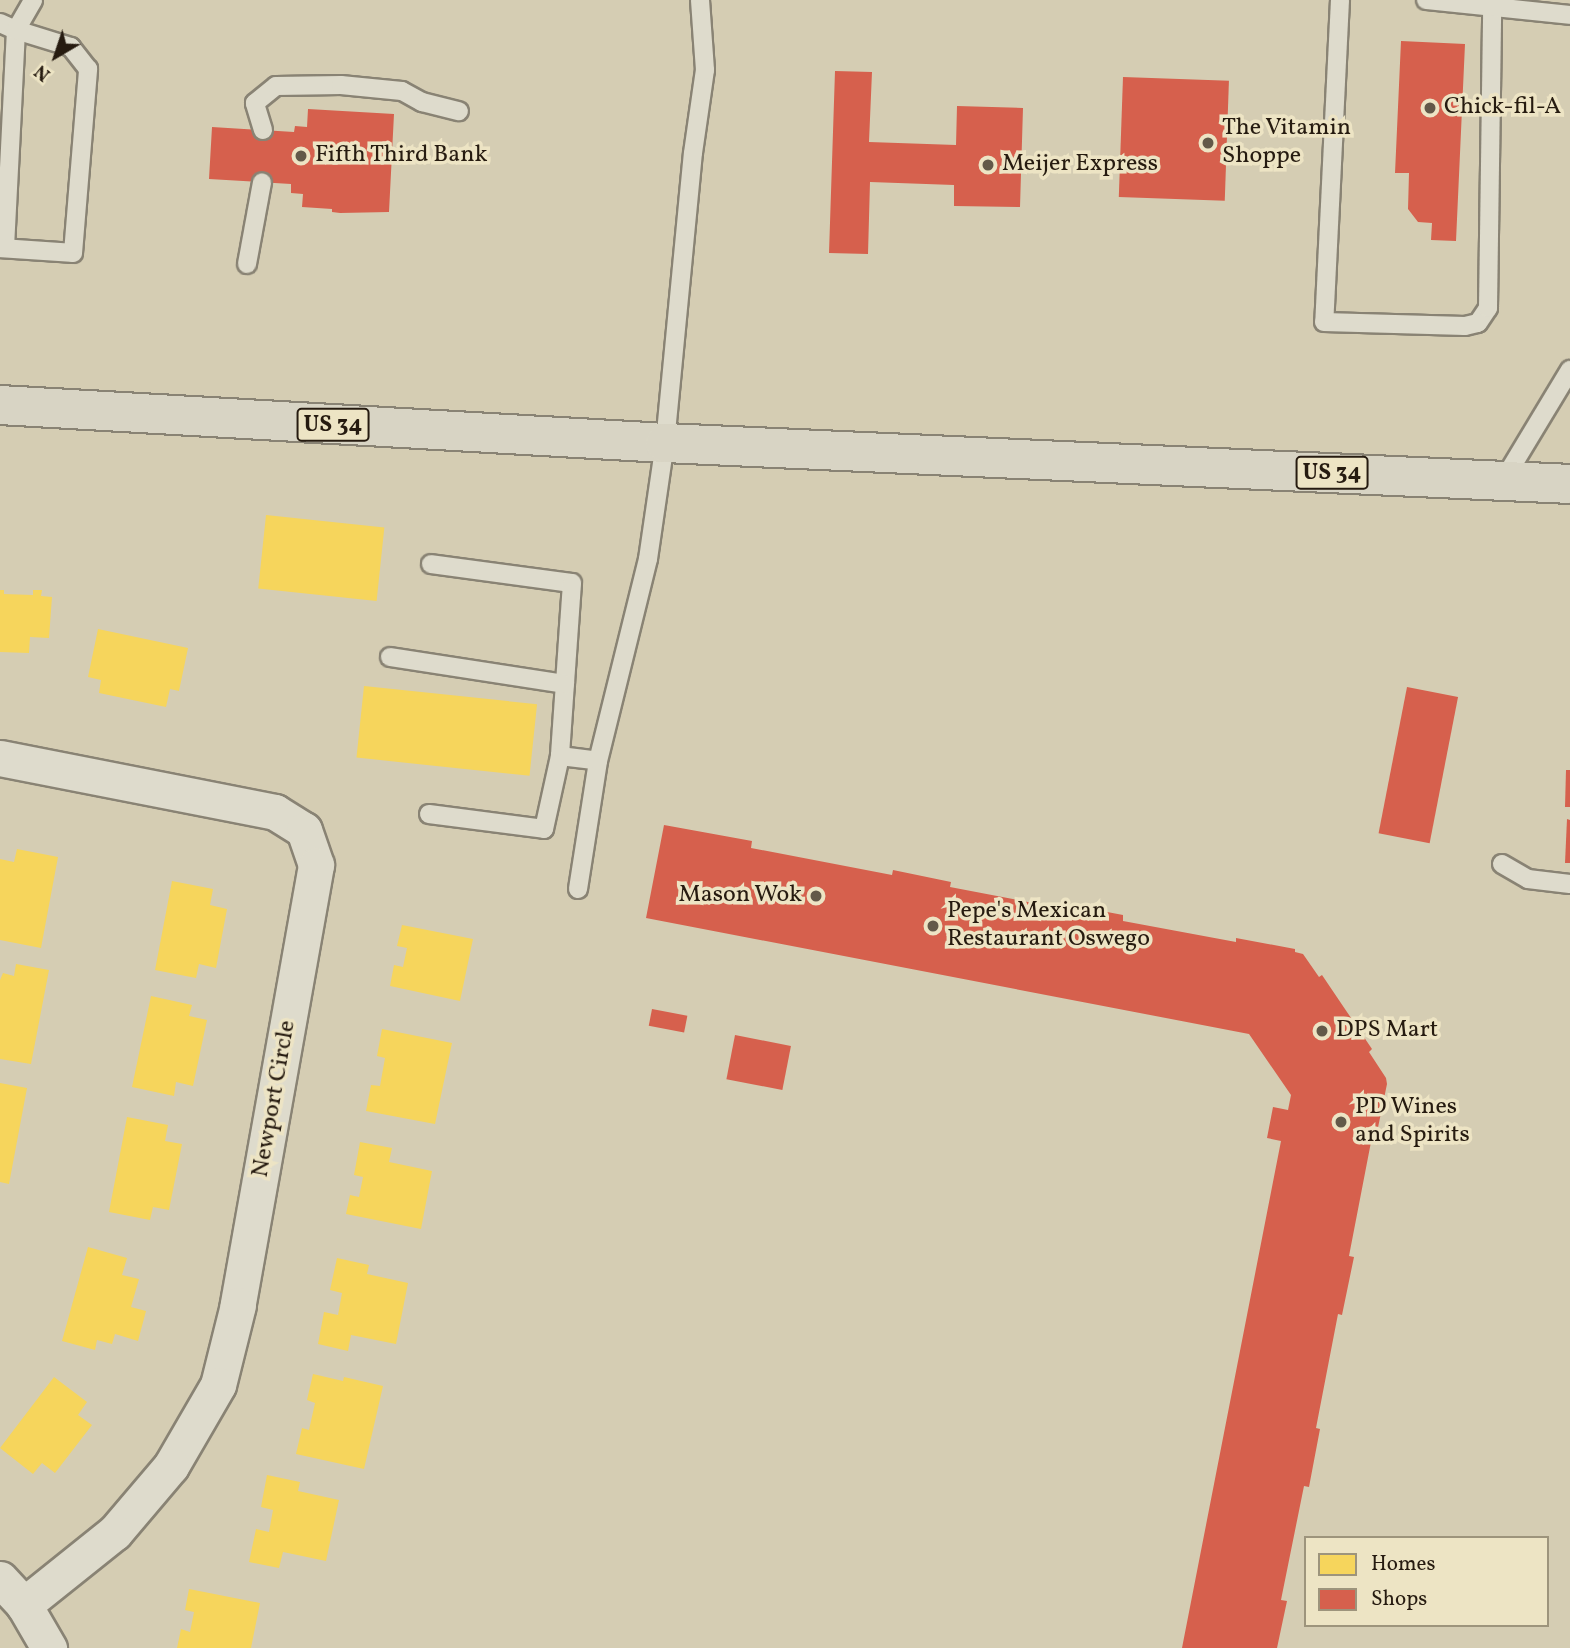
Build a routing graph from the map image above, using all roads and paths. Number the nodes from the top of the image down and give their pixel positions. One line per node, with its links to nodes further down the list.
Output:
1 (33, 0): 7 (lane)
2 (700, 0): 15 (lane)
3 (1340, 0): 5 (lane)
4 (1426, 0): 5 (lane)
5 (1492, 8): 6 (lane)
6 (1570, 15)
7 (8, 27): 11 (lane); 11 (lane)
8 (458, 111): 9 (lane)
9 (263, 130)
10 (262, 182): 12 (lane)
11 (2, 248)
12 (247, 264)
13 (1570, 370): 16 (lane)
14 (0, 405): 15 (main road, US 34)
15 (665, 443): 16 (main road, US 34); 23 (lane)
16 (1503, 481): 17 (main road, US 34)
17 (1570, 484)
18 (431, 564): 20 (lane)
19 (390, 657): 20 (lane)
20 (565, 684): 21 (lane)
21 (560, 755): 23 (lane); 24 (lane)
22 (0, 758): 29 (street, Newport Circle)
23 (598, 761): 27 (lane)
24 (429, 814)
25 (1502, 864): 26 (lane)
26 (1570, 884)
27 (578, 889)
28 (0, 1579): 29 (street)
29 (24, 1605): 30 (street)
30 (50, 1648)

